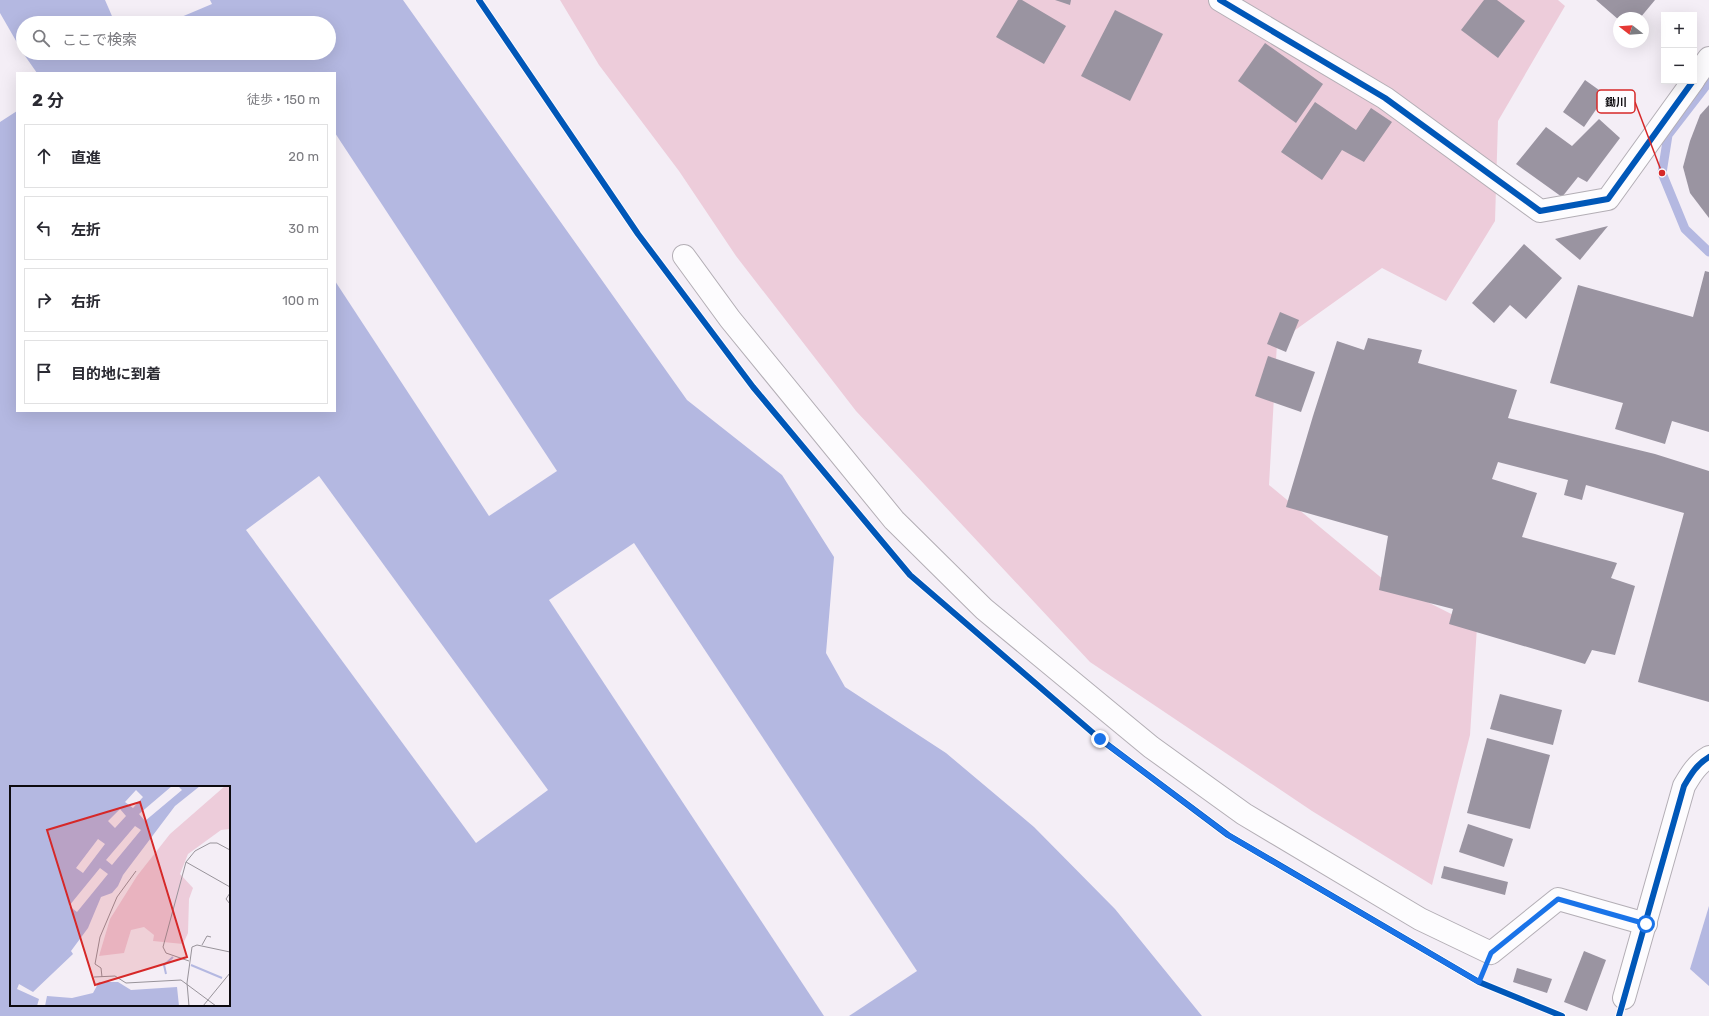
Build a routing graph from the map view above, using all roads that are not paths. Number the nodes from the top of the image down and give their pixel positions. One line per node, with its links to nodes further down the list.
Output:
1 (1220, 0): 4 (street)
2 (1709, 58): 3 (street)
3 (1697, 74)
4 (1690, 84)
5 (684, 256): 7 (street)
6 (1709, 757): 7 (street)
7 (1646, 924): 8 (street)
8 (1624, 998)

